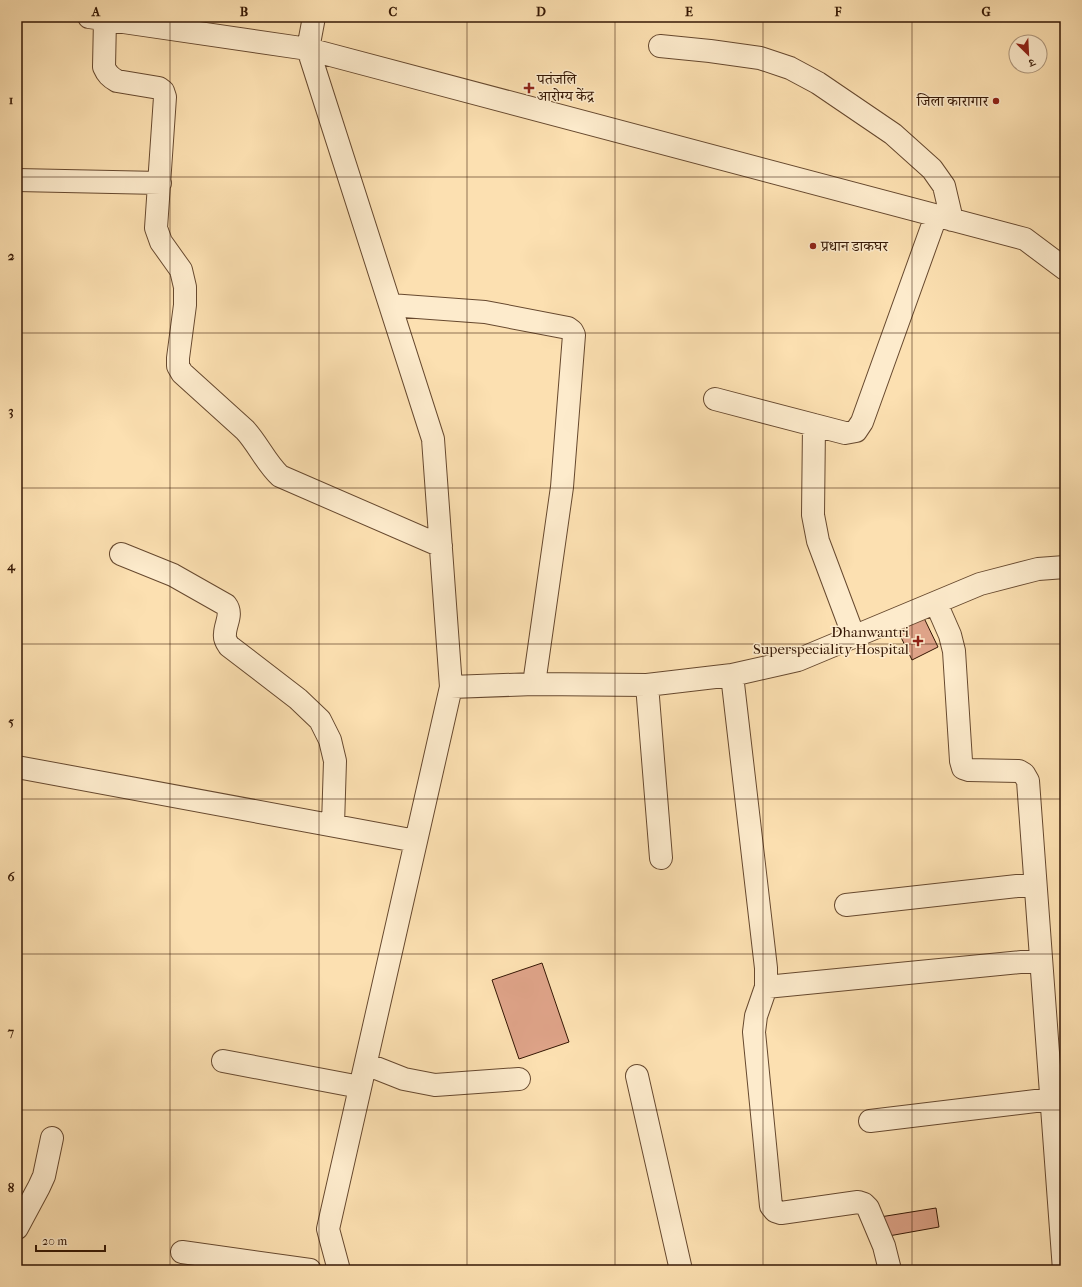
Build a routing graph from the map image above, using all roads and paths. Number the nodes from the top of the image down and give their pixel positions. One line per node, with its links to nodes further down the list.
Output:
1 (314, 17): 4 (street)
2 (97, 18): 4 (street); 6 (street)
3 (660, 46): 7 (street)
4 (308, 49): 7 (street); 9 (street)
5 (17, 180): 6 (street)
6 (160, 183): 12 (street)
7 (944, 218): 8 (street); 11 (street)
8 (1065, 268)
9 (390, 305): 12 (street); 18 (street)
10 (715, 399): 11 (street)
11 (814, 425): 16 (street)
12 (441, 546): 20 (street)
13 (121, 554): 22 (street)
14 (1065, 567): 15 (street)
15 (936, 602): 16 (street); 25 (street)
16 (854, 637): 17 (street)
17 (732, 675): 19 (street); 28 (street)
18 (534, 684): 19 (street); 20 (street)
19 (647, 685): 24 (street)
20 (451, 687): 23 (street)
21 (17, 768): 22 (street)
22 (333, 825): 23 (street)
23 (416, 841): 30 (street)
24 (661, 858)
25 (1035, 884): 26 (street); 27 (street)
26 (846, 905)
27 (1041, 960): 28 (street); 34 (street)
28 (766, 987): 42 (street)
29 (223, 1061): 33 (street)
30 (366, 1064): 32 (street); 33 (street)
31 (637, 1076): 41 (street)
32 (519, 1079)
33 (360, 1087): 40 (street)
34 (1052, 1099): 35 (street); 43 (street)
35 (870, 1121)
36 (52, 1138): 37 (street)
37 (17, 1228)
38 (182, 1252): 39 (street)
39 (310, 1270)
40 (339, 1270)
41 (681, 1270)
42 (890, 1270)
43 (1064, 1270)

